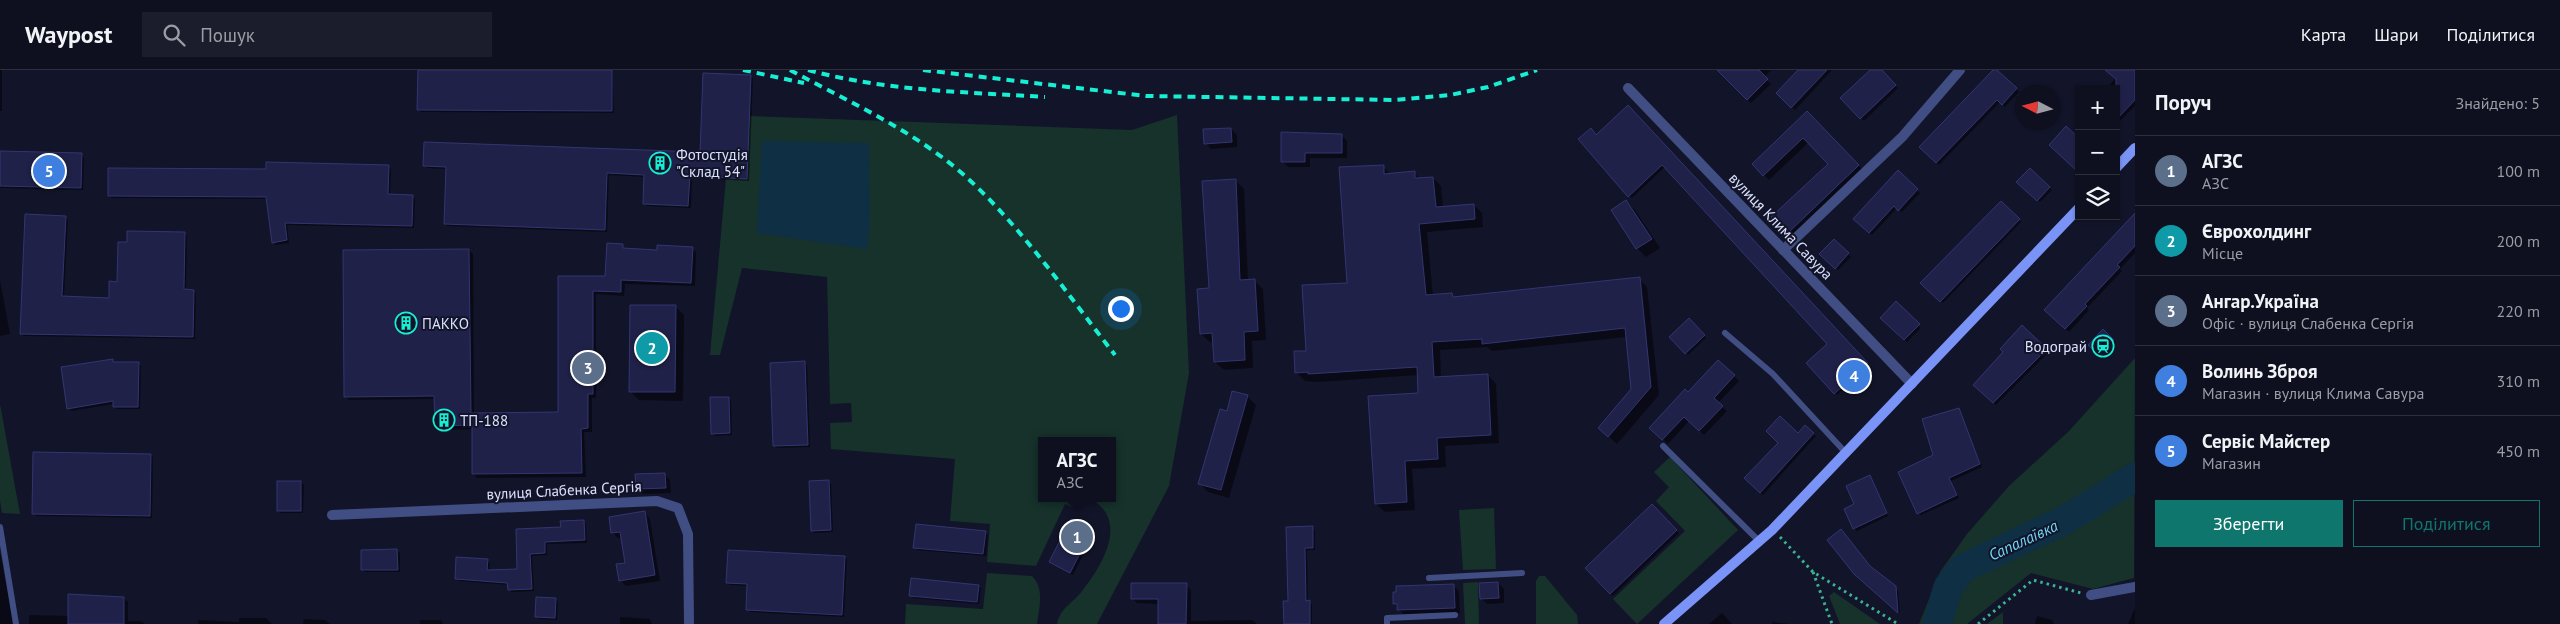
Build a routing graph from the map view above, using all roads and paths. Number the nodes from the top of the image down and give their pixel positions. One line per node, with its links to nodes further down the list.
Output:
1 (1960, 70): 6 (street)
2 (1628, 88): 6 (street, вулиця Клима Савура)
3 (2135, 148): 4 (street)
4 (2120, 164)
5 (2075, 212): 8 (street)
6 (1783, 250): 8 (street, вулиця Клима Савура)
7 (1725, 333): 10 (lane)
8 (1912, 384): 10 (street)
9 (1663, 446): 14 (lane)
10 (1846, 453): 13 (street)
11 (332, 515): 22 (street, вулиця Слабенка Сергія)
12 (0, 527): 21 (lane)
13 (1772, 530): 14 (street); 15 (path)
14 (1759, 541): 24 (street)
15 (1813, 572): 25 (path); 26 (path)
16 (1522, 573): 17 (lane)
17 (1429, 578)
18 (2135, 587): 19 (street)
19 (2091, 596): 27 (path)
20 (1455, 615): 23 (lane)
21 (16, 624)
22 (689, 624)
23 (1387, 624)
24 (1664, 624)
25 (1832, 624)
26 (1898, 624)
27 (1978, 624)

